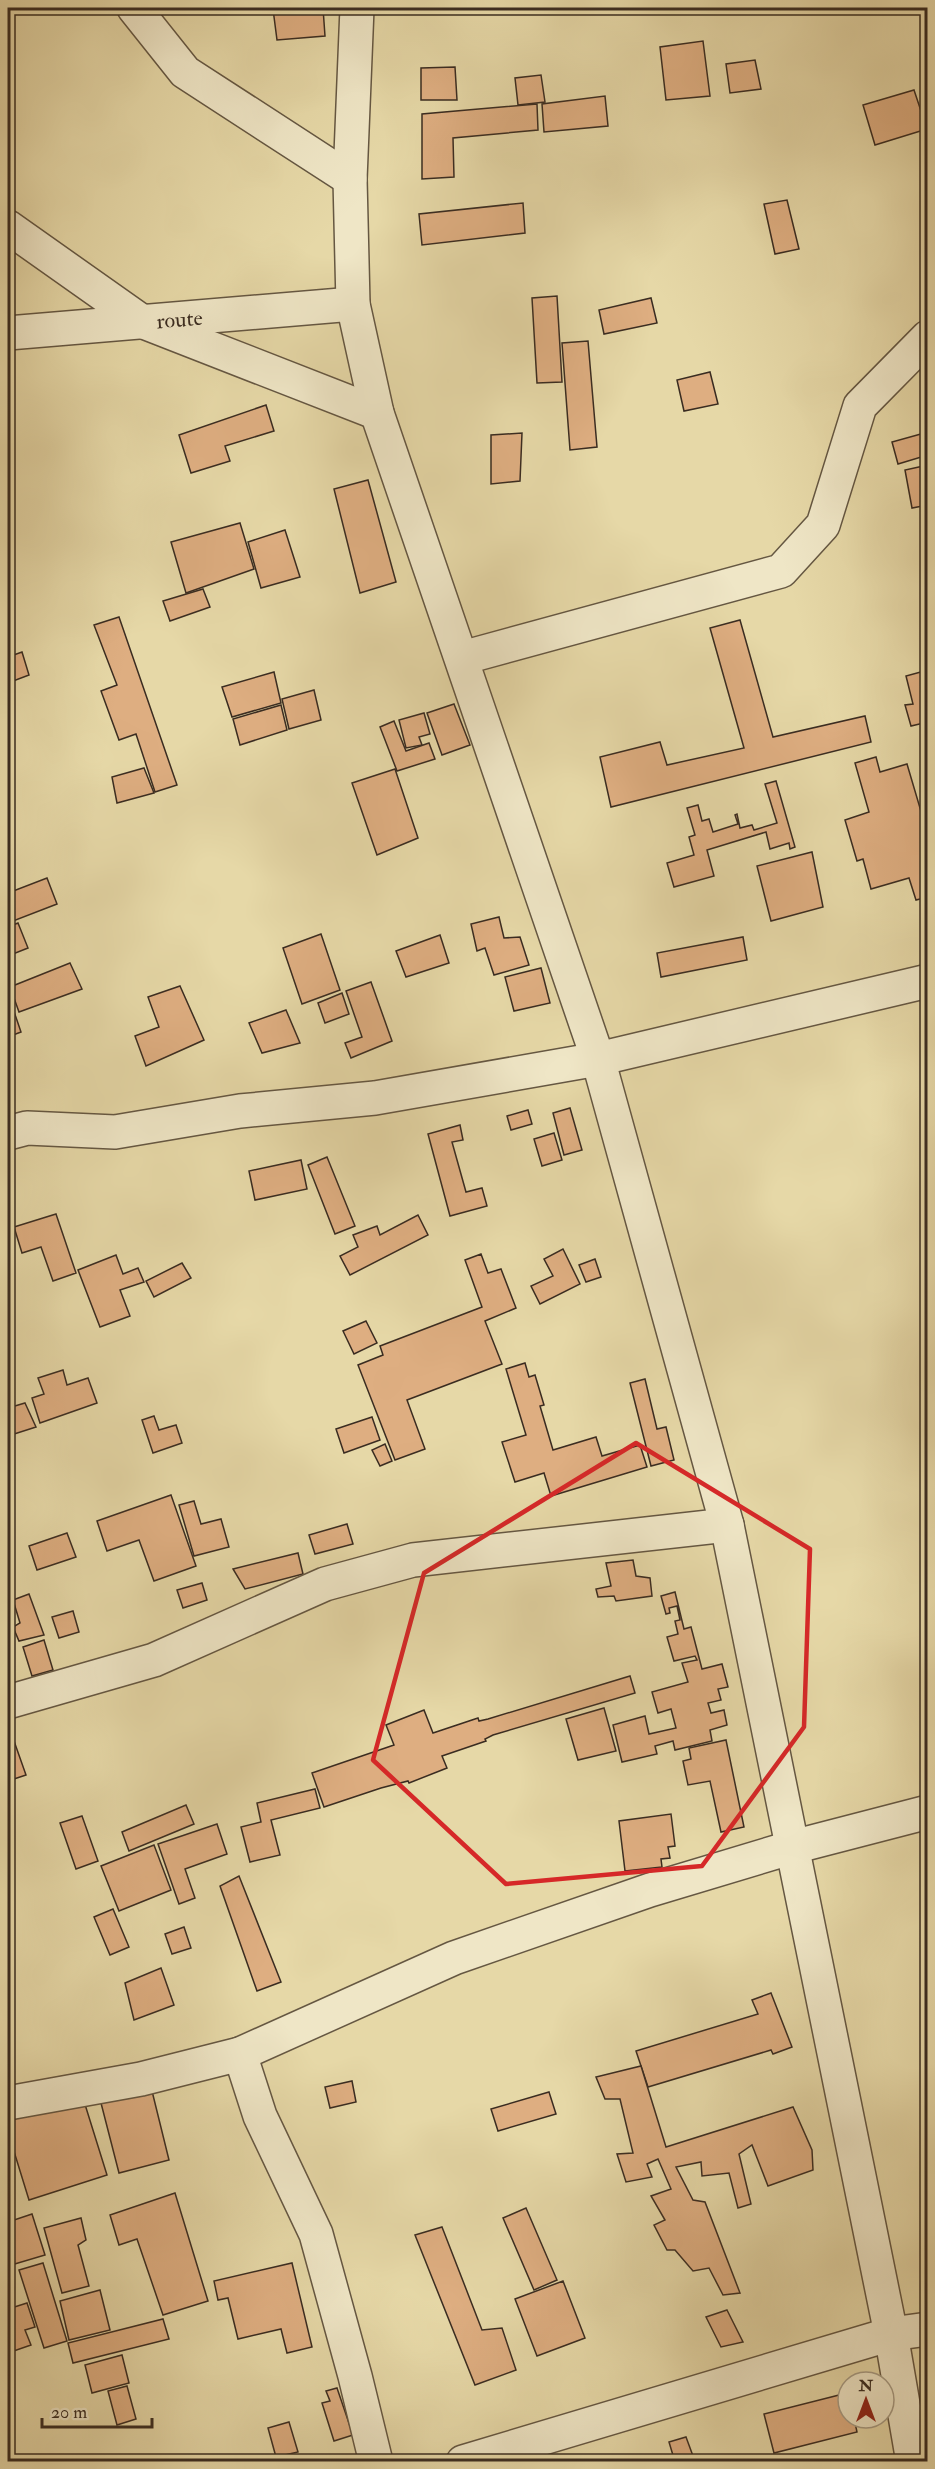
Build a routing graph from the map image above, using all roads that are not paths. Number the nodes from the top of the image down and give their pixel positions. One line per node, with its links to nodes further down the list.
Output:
1 (134, 8): 3 (street)
2 (357, 8): 3 (street)
3 (350, 179): 5 (street)
4 (8, 227): 6 (street)
5 (353, 303): 6 (street, route); 9 (street)
6 (141, 321): 7 (street, route); 9 (street)
7 (8, 333)
8 (927, 337): 10 (street)
9 (377, 414): 10 (street)
10 (462, 658): 12 (street)
11 (927, 981): 12 (street)
12 (598, 1059): 13 (street); 14 (street)
13 (8, 1133)
14 (727, 1525): 15 (street); 17 (street)
15 (8, 1702)
16 (927, 1812): 17 (street)
17 (793, 1847): 18 (street); 21 (street)
18 (240, 2054): 19 (street); 22 (street)
19 (8, 2103)
20 (927, 2329): 21 (street)
21 (891, 2334): 23 (street); 24 (street)
22 (376, 2462)
23 (462, 2462)
24 (913, 2462)

